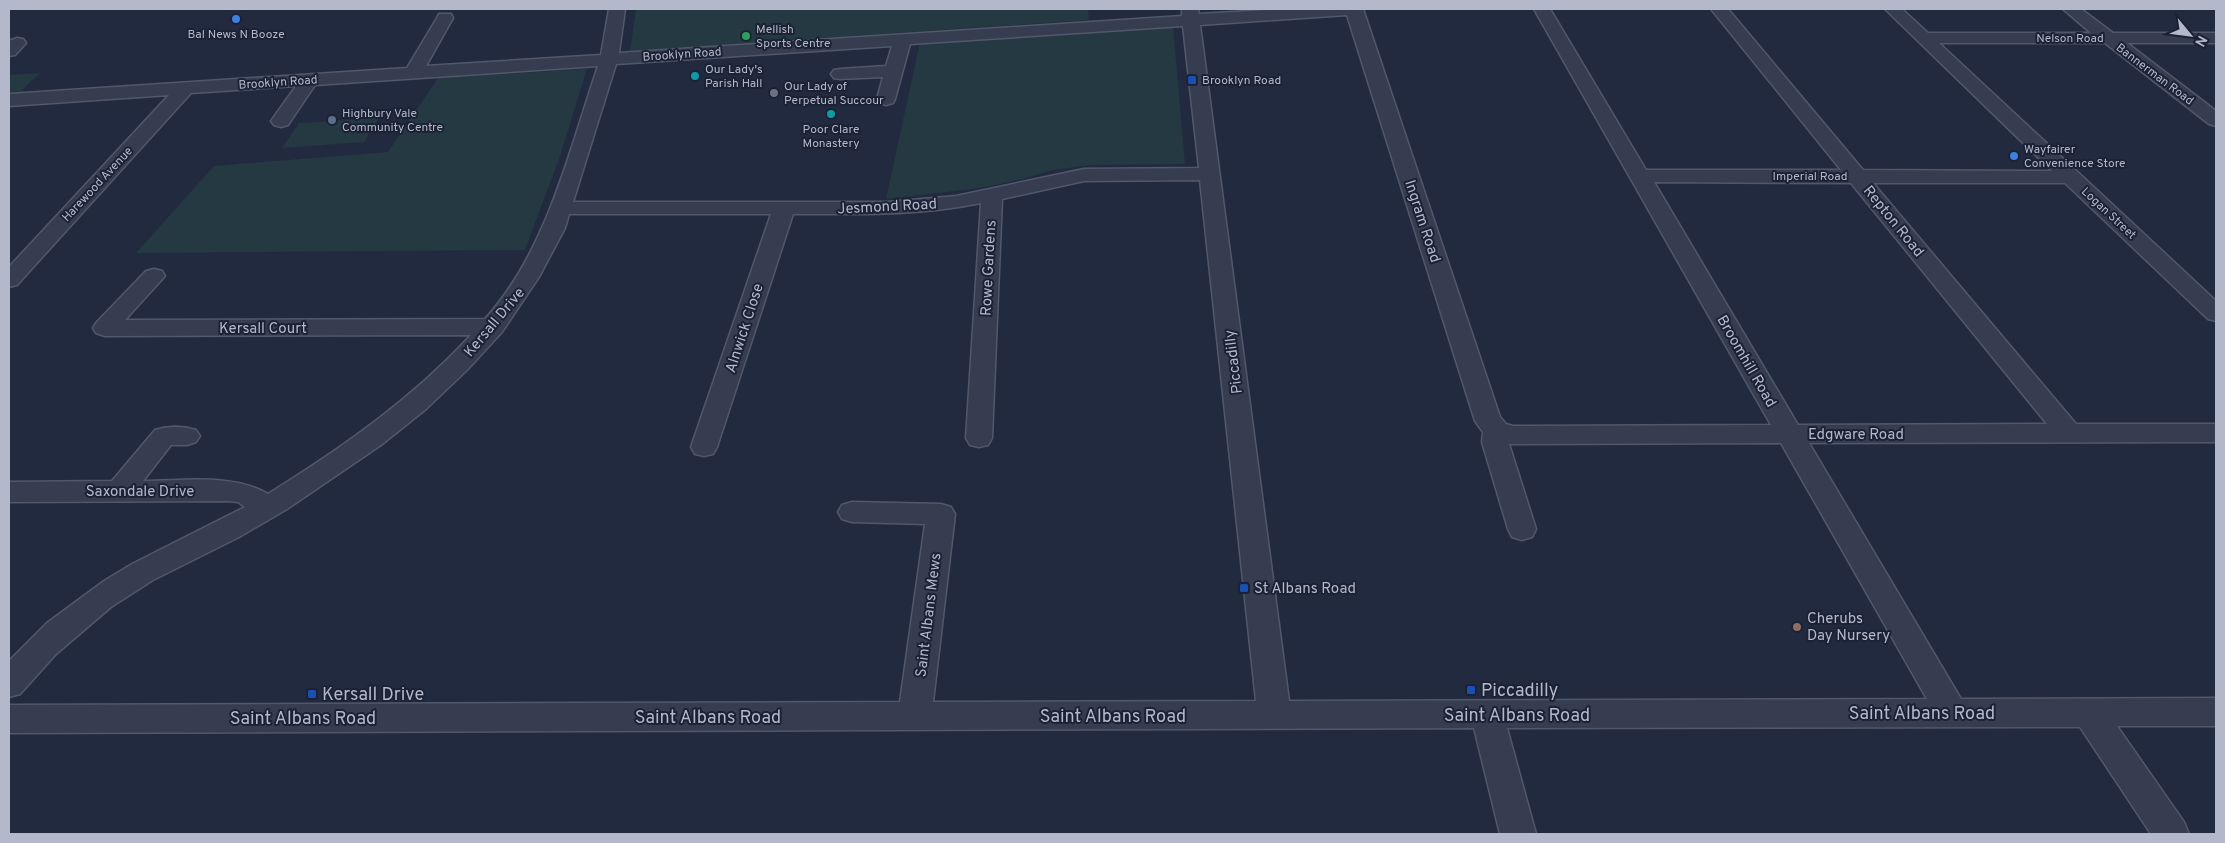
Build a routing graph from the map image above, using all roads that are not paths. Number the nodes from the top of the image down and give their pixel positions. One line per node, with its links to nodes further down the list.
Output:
1 (617, 9): 13 (street, Kersall Drive)
2 (1354, 9): 7 (street, Brooklyn Road); 34 (street, Ingram Road)
3 (1542, 9): 24 (street, Broomhill Road)
4 (1719, 9): 25 (street, Repton Road)
5 (1893, 9): 9 (street, Logan Street)
6 (2071, 9): 10 (street, Bannerman Road)
7 (1191, 14): 12 (street, Brooklyn Road); 23 (street, Piccadilly)
8 (445, 18): 15 (street)
9 (1924, 38): 10 (street, Nelson Road); 26 (street, Logan Street)
10 (2109, 38): 11 (street, Nelson Road); 21 (street, Bannerman Road)
11 (2216, 38)
12 (903, 39): 13 (street, Brooklyn Road); 14 (street)
13 (609, 59): 15 (street, Brooklyn Road); 28 (street, Kersall Drive)
14 (894, 71): 16 (street); 19 (street)
15 (414, 72): 17 (street, Brooklyn Road)
16 (840, 74)
17 (310, 79): 18 (street, Brooklyn Road); 22 (street)
18 (186, 88): 20 (street, Brooklyn Road); 31 (street, Harewood Avenue)
19 (886, 99)
20 (9, 100)
21 (2216, 120)
22 (281, 121)
23 (1210, 174): 27 (street, Jesmond Road); 50 (street, Piccadilly)
24 (1639, 176): 25 (street, Imperial Road); 36 (street, Broomhill Road)
25 (1857, 176): 26 (street, Imperial Road); 37 (street, Repton Road)
26 (2072, 177): 32 (street, Logan Street)
27 (992, 195): 29 (street, Jesmond Road); 39 (street, Rowe Gardens)
28 (561, 208): 29 (street, Jesmond Road); 33 (street, Kersall Drive)
29 (784, 208): 40 (street, Alnwick Close)
30 (154, 276): 33 (street, Kersall Court)
31 (9, 280)
32 (2216, 314)
33 (493, 327): 43 (street, Kersall Drive)
34 (1497, 430): 36 (street, Edgware Road); 45 (street)
35 (2216, 433): 37 (street, Edgware Road)
36 (1790, 434): 37 (street, Edgware Road); 48 (street, Broomhill Road)
37 (2069, 434)
38 (187, 436): 42 (street)
39 (978, 438)
40 (704, 447)
41 (9, 492): 42 (street, Saxondale Drive)
42 (119, 492): 43 (street, Saxondale Drive)
43 (267, 507): 46 (street, Kersall Drive)
44 (852, 512): 52 (street, Saint Albans Mews)
45 (1522, 529)
46 (9, 684)
47 (2216, 712): 49 (street, Saint Albans Road)
48 (1952, 713): 49 (street, Saint Albans Road); 51 (street, Saint Albans Road)
49 (2089, 713): 55 (street)
50 (1274, 715): 51 (street, Saint Albans Road); 52 (street, Saint Albans Road)
51 (1487, 715): 54 (street)
52 (915, 716): 53 (street, Saint Albans Road)
53 (9, 719)
54 (1518, 834)
55 (2171, 834)

